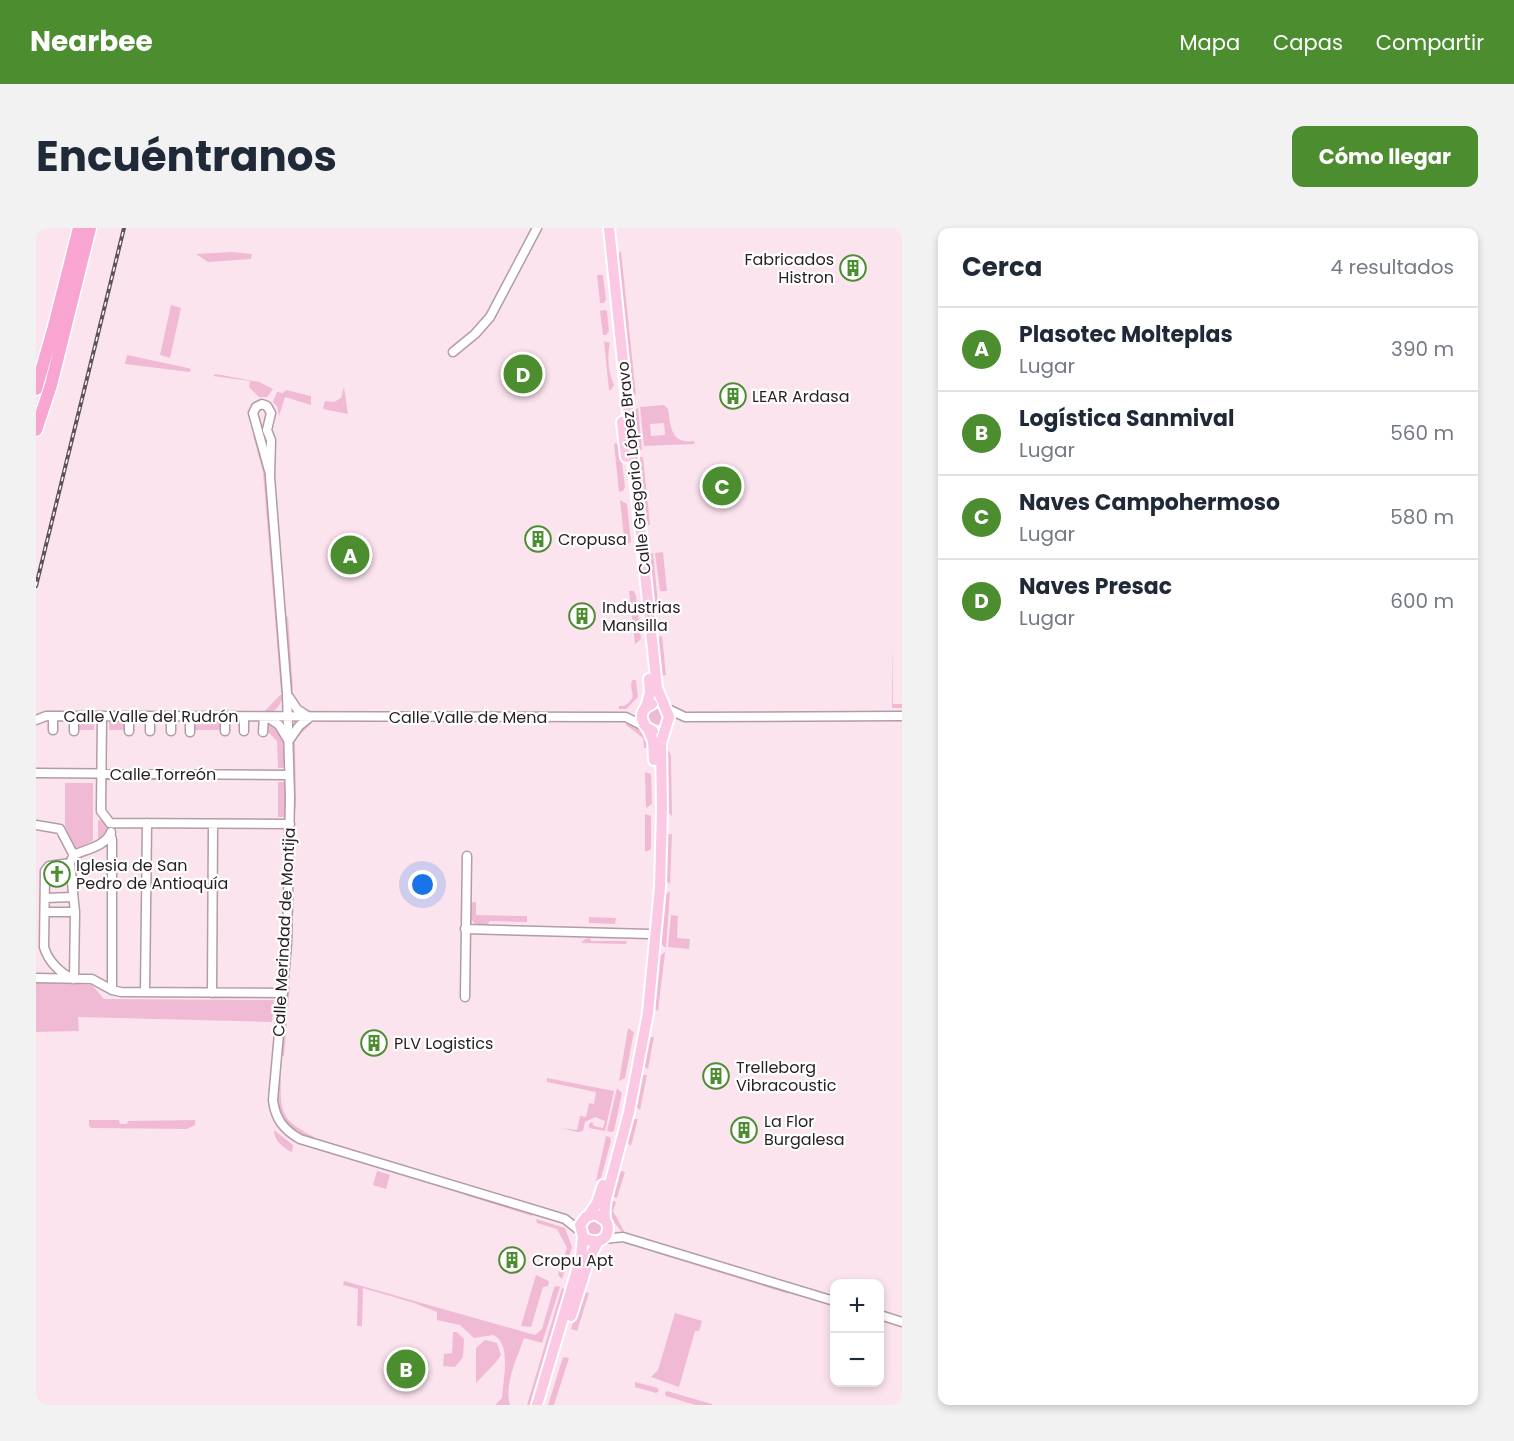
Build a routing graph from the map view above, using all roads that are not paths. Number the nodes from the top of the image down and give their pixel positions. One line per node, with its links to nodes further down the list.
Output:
1 (73, 228): 8 (highway)
2 (79, 228): 8 (highway)
3 (90, 228): 8 (highway)
4 (97, 228): 8 (highway)
5 (537, 228): 9 (street)
6 (602, 228): 15 (main road, Calle Gregorio López Bravo)
7 (609, 228): 14 (main road, Calle Gregorio López Bravo)
8 (65, 307): 10 (highway); 11 (highway)
9 (453, 352)
10 (36, 389)
11 (36, 430)
12 (263, 430): 13 (street, Calle Merindad de Montija)
13 (287, 695): 26 (street); 27 (street, Calle Merindad de Montija); 30 (street)
14 (665, 707): 15 (main road); 29 (street); 32 (main road)
15 (645, 708): 28 (street, Calle Valle de Mena); 33 (main road)
16 (53, 716): 17 (street, Calle Valle del Rudrón); 31 (street, Calle Valle del Rudrón); 34 (street)
17 (74, 716): 18 (street, Calle Valle del Rudrón); 35 (street)
18 (102, 716): 19 (street, Calle Valle del Rudrón); 45 (street)
19 (129, 716): 20 (street, Calle Valle del Rudrón); 36 (street)
20 (150, 716): 22 (street, Calle Valle del Rudrón); 37 (street)
21 (902, 716): 29 (street)
22 (171, 717): 23 (street, Calle Valle del Rudrón); 38 (street)
23 (190, 717): 24 (street, Calle Valle del Rudrón); 40 (street)
24 (225, 717): 25 (street, Calle Valle del Rudrón); 39 (street)
25 (244, 717): 26 (street, Calle Valle del Rudrón); 41 (street)
26 (265, 717): 27 (street, Calle Valle del Rudrón); 42 (street); 43 (street)
27 (288, 717): 30 (street, Calle Valle de Mena); 43 (street, Calle Merindad de Montija)
28 (627, 717): 30 (street, Calle Valle de Mena); 33 (street, Calle Valle de Mena)
29 (685, 717): 32 (street)
30 (309, 718): 43 (street)
31 (36, 720)
32 (666, 727): 33 (main road); 72 (main road)
33 (647, 728): 62 (main road)
34 (53, 730)
35 (74, 731)
36 (129, 731)
37 (150, 731)
38 (171, 731)
39 (225, 731)
40 (190, 732)
41 (244, 732)
42 (263, 732)
43 (289, 742): 46 (street, Calle Merindad de Montija)
44 (36, 773): 45 (street, Calle Torreón)
45 (101, 774): 46 (street, Calle Torreón); 47 (street)
46 (290, 775): 50 (street, Calle Merindad de Montija)
47 (110, 823): 48 (street); 52 (street)
48 (147, 823): 49 (street); 66 (street)
49 (213, 824): 50 (street); 67 (street)
50 (290, 824): 68 (street, Calle Merindad de Montija)
51 (36, 825): 53 (street)
52 (111, 836): 53 (street); 65 (street)
53 (74, 854): 55 (street)
54 (467, 856): 61 (street)
55 (70, 863): 56 (street); 57 (street)
56 (72, 897): 57 (street); 59 (street)
57 (45, 898): 58 (street)
58 (45, 912): 59 (street); 60 (street)
59 (75, 912): 64 (street)
60 (40, 928): 64 (street)
61 (465, 929): 62 (street); 69 (street)
62 (650, 934): 70 (main road)
63 (36, 978): 64 (street)
64 (74, 979): 65 (street)
65 (112, 990): 66 (street)
66 (146, 992): 67 (street)
67 (212, 993): 68 (street)
68 (283, 993): 71 (street, Calle Merindad de Montija)
69 (465, 997)
70 (588, 1216): 71 (street); 72 (main road); 73 (main road)
71 (565, 1219): 73 (street)
72 (606, 1222): 74 (street); 75 (main road)
73 (582, 1234): 75 (main road); 79 (main road)
74 (623, 1237): 75 (street); 76 (street)
75 (600, 1240): 80 (main road)
76 (830, 1300)
77 (884, 1317): 78 (street)
78 (902, 1322)
79 (537, 1405)
80 (544, 1405)

